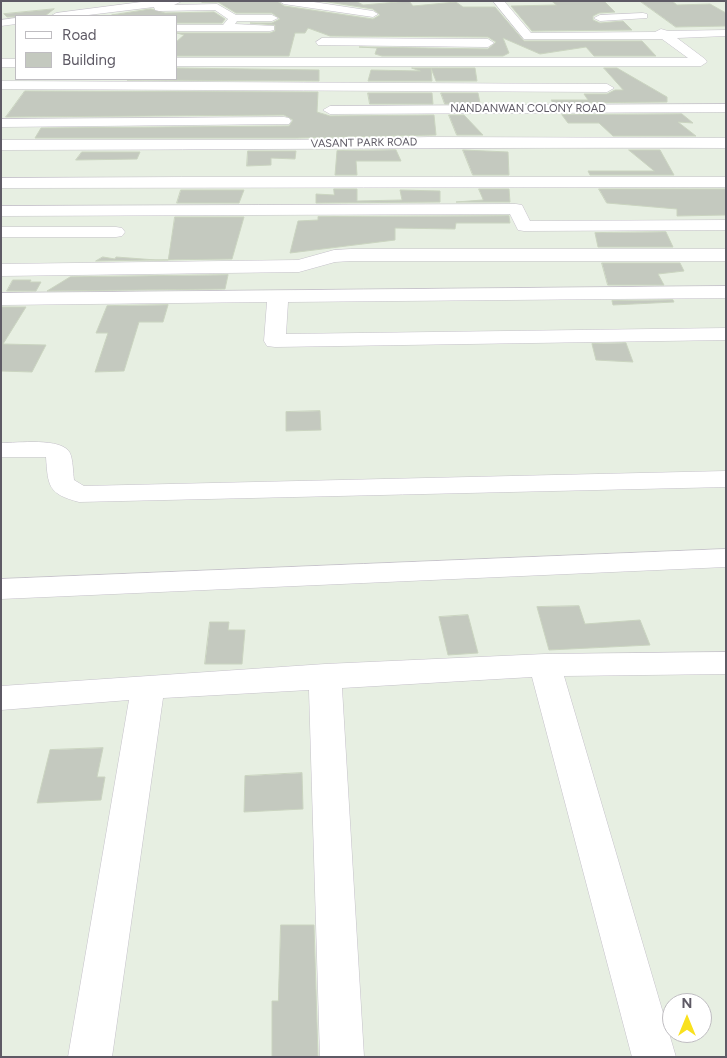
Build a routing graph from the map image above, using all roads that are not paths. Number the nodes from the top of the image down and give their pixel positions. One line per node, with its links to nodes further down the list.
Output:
1 (284, 1): 8 (street)
2 (498, 1): 12 (street)
3 (174, 5): 5 (street); 6 (street); 17 (street)
4 (632, 6): 10 (street)
5 (222, 10): 23 (street); 23 (street)
6 (133, 12): 7 (street)
7 (95, 14): 9 (street)
8 (373, 14)
9 (76, 15)
10 (643, 16): 11 (street); 20 (street)
11 (588, 18)
12 (513, 19): 13 (street); 20 (street)
13 (532, 19)
14 (15, 21): 15 (street)
15 (1, 23)
16 (381, 25): 25 (street)
17 (178, 28)
18 (178, 28): 23 (street)
19 (726, 33): 20 (street)
20 (666, 35): 32 (street)
21 (178, 40): 22 (street)
22 (204, 40)
23 (233, 40): 28 (street); 29 (street)
24 (322, 42): 25 (street)
25 (368, 42): 26 (street); 32 (street)
26 (488, 42)
27 (289, 46): 29 (street)
28 (178, 61)
29 (286, 62): 32 (street)
30 (1, 63): 31 (street)
31 (15, 63)
32 (365, 64)
33 (1, 85): 34 (street)
34 (166, 86): 35 (street); 36 (street)
35 (607, 88)
36 (158, 103)
37 (726, 108): 38 (street, NANDANWAN COLONY ROAD)
38 (330, 110)
39 (163, 121): 40 (street); 41 (street); 43 (street)
40 (284, 121)
41 (1, 123)
42 (726, 143): 43 (street, VASANT PARK ROAD)
43 (155, 144): 44 (street, VASANT PARK ROAD)
44 (1, 145)
45 (726, 182): 47 (street)
46 (1, 183): 47 (street)
47 (515, 184): 48 (street)
48 (516, 209): 49 (street); 50 (street)
49 (1, 211)
50 (719, 226): 53 (street)
51 (1, 232): 52 (street)
52 (116, 232)
53 (726, 253): 54 (street)
54 (1, 270)
55 (726, 292): 56 (street)
56 (278, 296): 57 (street); 58 (street)
57 (1, 299)
58 (726, 334)
59 (1, 450): 60 (street)
60 (726, 479)
61 (726, 558): 62 (street)
62 (1, 589)
63 (545, 665): 64 (street); 65 (street); 70 (street)
64 (724, 669)
65 (325, 676): 66 (street); 69 (street)
66 (148, 687): 67 (street); 68 (street)
67 (1, 698)
68 (90, 1057)
69 (342, 1057)
70 (654, 1057)

